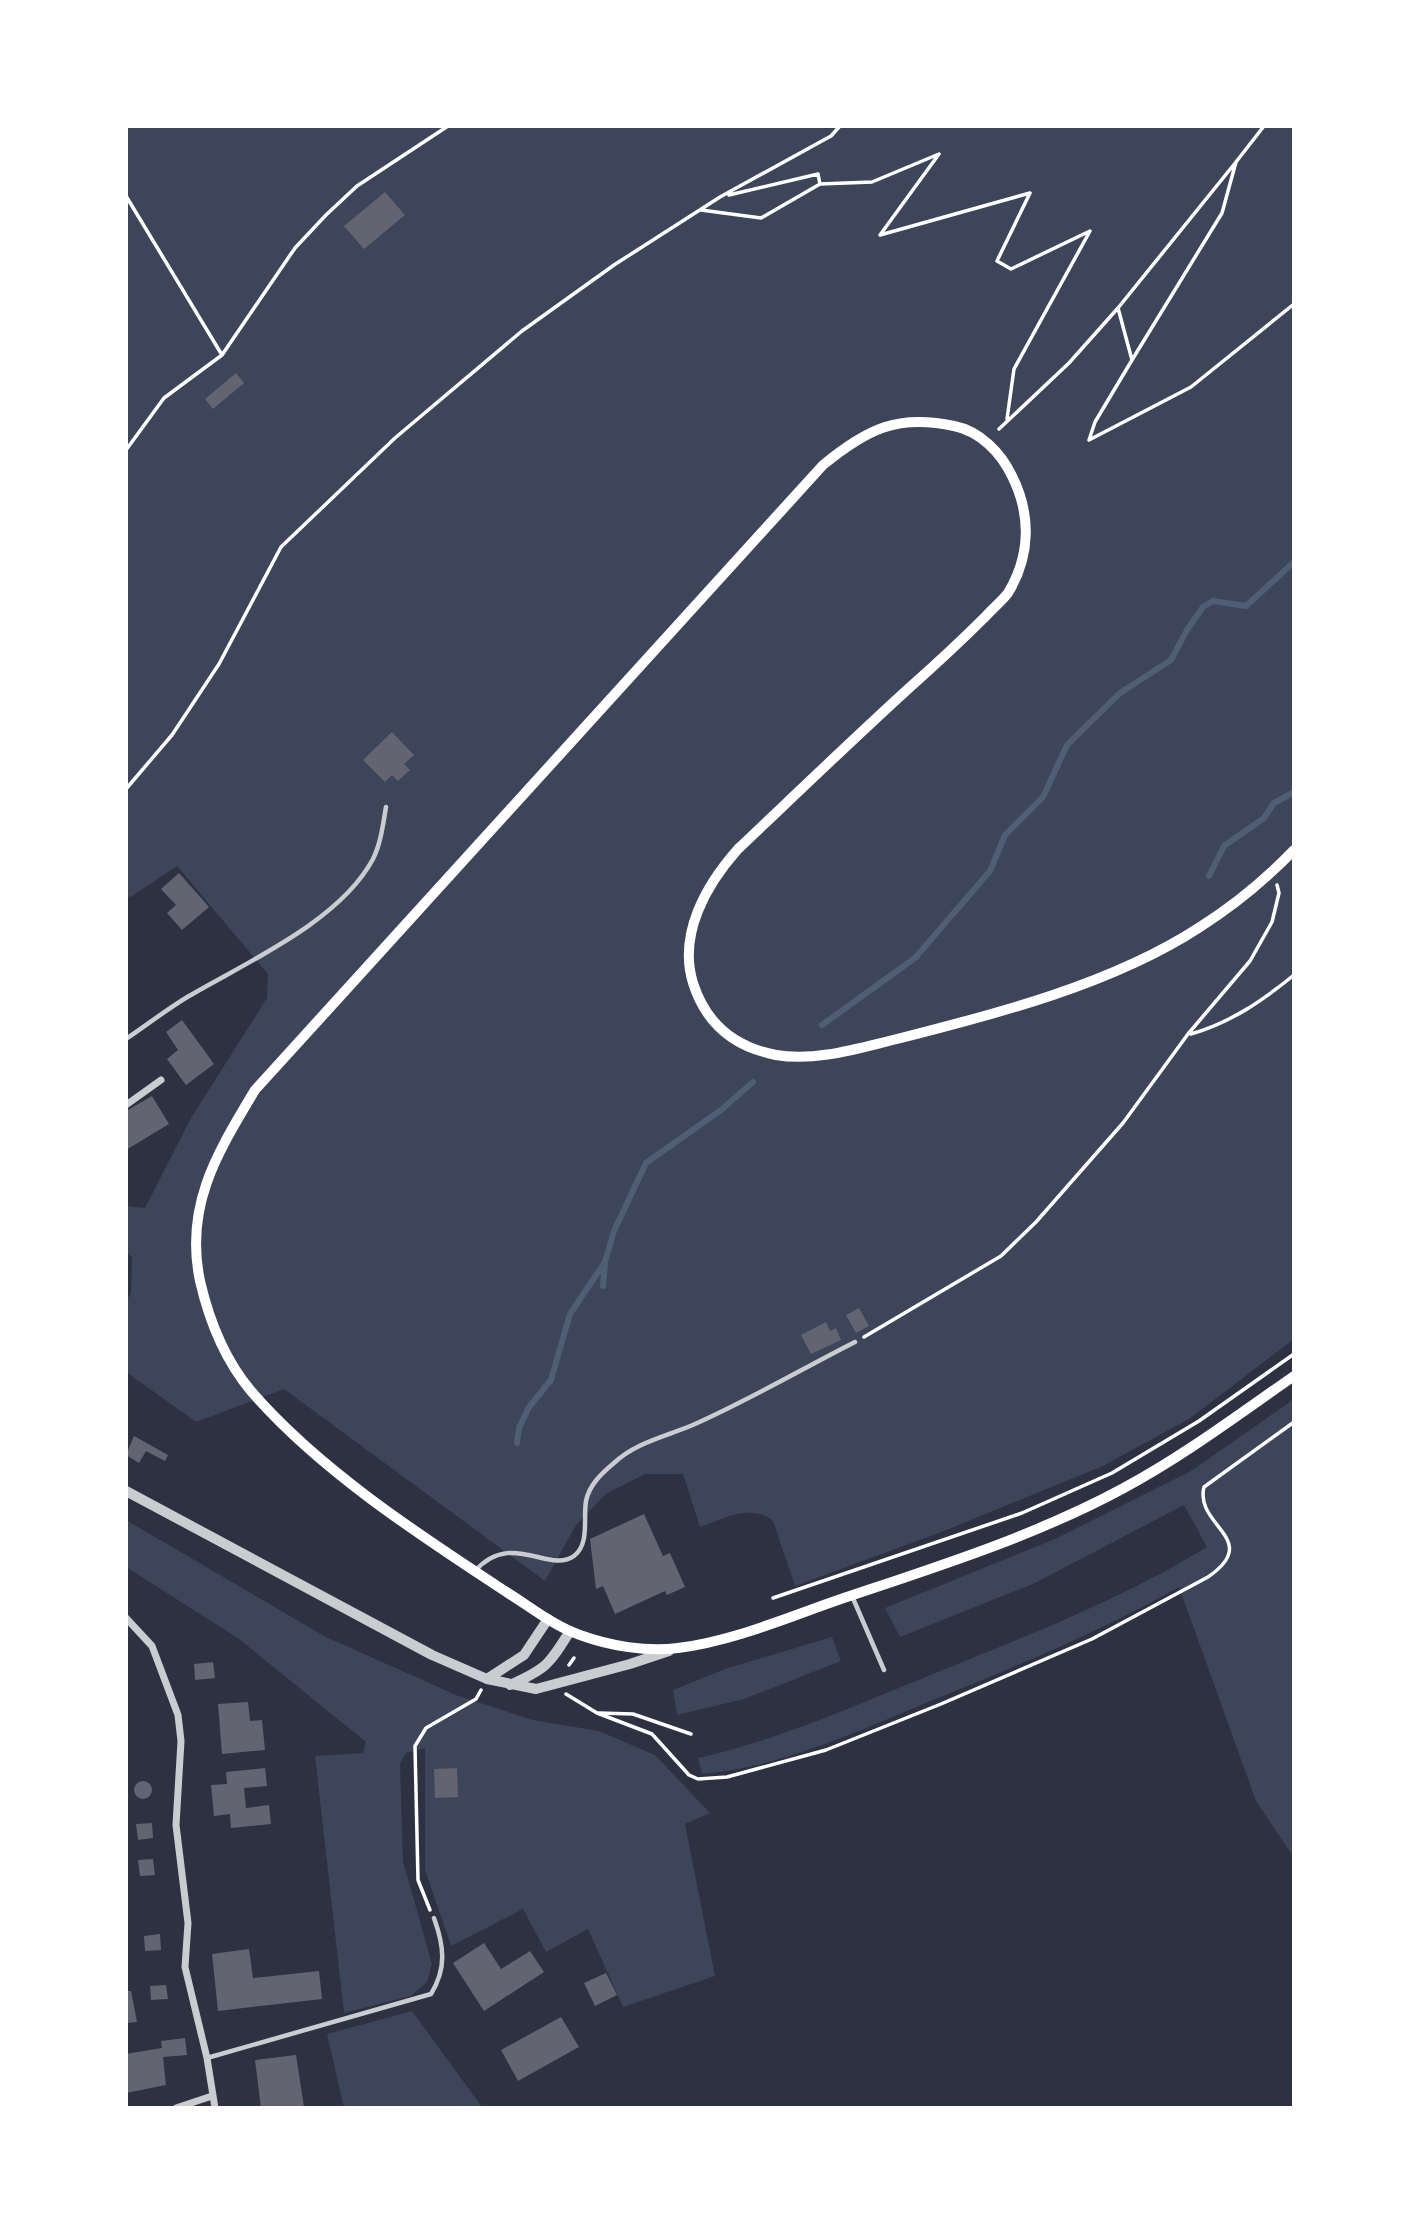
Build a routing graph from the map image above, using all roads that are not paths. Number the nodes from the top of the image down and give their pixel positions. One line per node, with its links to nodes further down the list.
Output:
1 (386, 807): 3 (lane)
2 (1294, 850): 9 (main road)
3 (126, 1039)
4 (161, 1080): 5 (street)
5 (126, 1105)
6 (855, 1342): 9 (lane)
7 (1294, 1376): 10 (main road)
8 (126, 1490): 16 (street)
9 (475, 1571): 12 (main road)
10 (852, 1595): 14 (main road); 15 (lane)
11 (126, 1618): 19 (street)
12 (548, 1619): 13 (main road); 16 (street)
13 (570, 1631): 14 (main road); 17 (street)
14 (676, 1648): 17 (street)
15 (884, 1670)
16 (487, 1679): 17 (street)
17 (509, 1685)
18 (434, 1918): 19 (lane)
19 (207, 2058): 20 (street)
20 (212, 2096): 21 (street); 22 (street)
21 (176, 2108)
22 (215, 2108)

